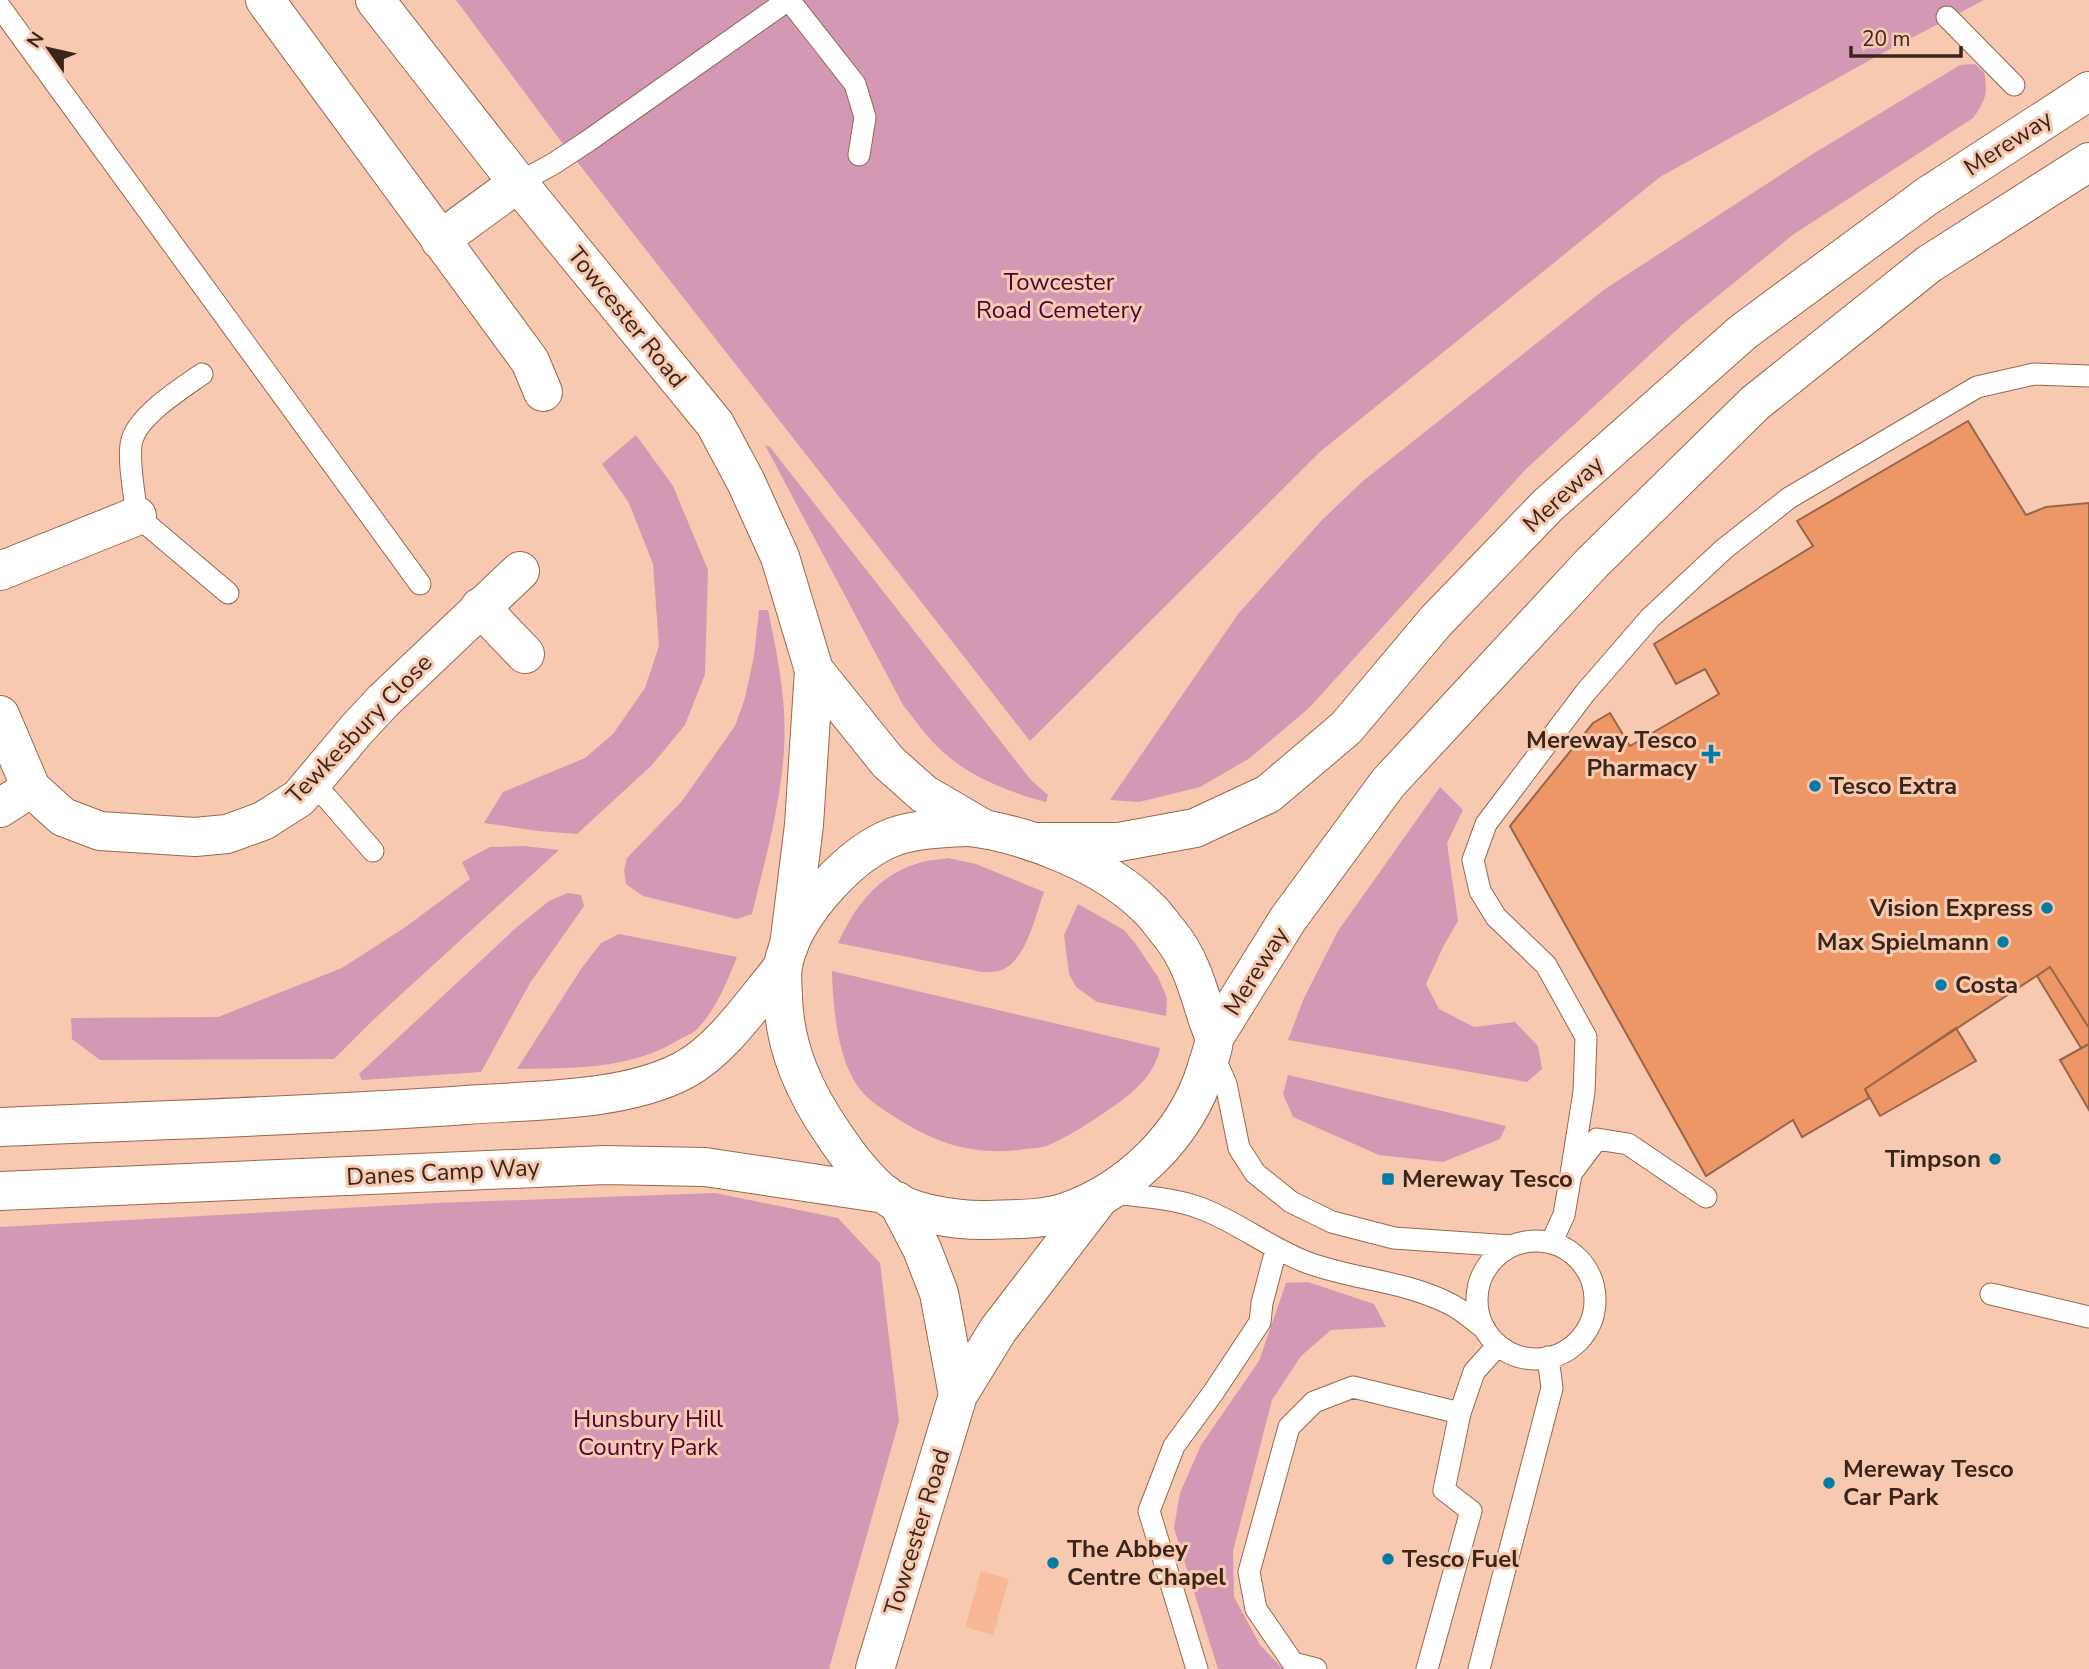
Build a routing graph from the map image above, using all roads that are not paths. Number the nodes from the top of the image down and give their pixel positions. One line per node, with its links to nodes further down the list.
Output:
1 (265, 0): 11 (main road)
2 (375, 0): 10 (main road, Towcester Road)
3 (788, 0): 8 (lane); 10 (lane)
4 (0, 7): 18 (lane)
5 (1947, 17): 6 (lane)
6 (2014, 85)
7 (2089, 91): 27 (main road, Mereway)
8 (859, 155)
9 (2089, 162): 30 (main road, Mereway)
10 (518, 183): 11 (main road); 22 (main road, Towcester Road)
11 (440, 240): 14 (main road)
12 (202, 374): 15 (lane)
13 (2089, 376): 32 (lane)
14 (543, 392)
15 (137, 516): 16 (main road); 19 (lane)
16 (0, 571)
17 (520, 571): 20 (main road, Tewkesbury Close)
18 (420, 584)
19 (228, 593)
20 (480, 607): 21 (main road); 24 (main road, Tewkesbury Close)
21 (525, 654)
22 (814, 670): 26 (main road, Towcester Road); 29 (main road, Towcester Road)
23 (0, 715): 25 (main road, Tewkesbury Close)
24 (311, 784): 25 (main road, Tewkesbury Close); 28 (lane)
25 (15, 798)
26 (984, 829): 27 (main road); 29 (main road)
27 (1034, 842): 30 (main road)
28 (373, 851)
29 (786, 956): 31 (main road); 36 (main road, Towcester Road)
30 (1212, 1044): 34 (main road, Mereway); 38 (lane)
31 (0, 1127)
32 (1571, 1174): 35 (lane); 37 (lane)
33 (0, 1191): 36 (main road, Danes Camp Way)
34 (1103, 1195): 36 (main road); 39 (lane); 44 (main road, Towcester Road)
35 (1706, 1197)
36 (891, 1198): 44 (main road, Towcester Road)
37 (1552, 1243): 38 (lane); 43 (lane)
38 (1511, 1246): 42 (lane)
39 (1276, 1250): 42 (lane); 47 (lane)
40 (1991, 1294): 41 (lane)
41 (2089, 1317)
42 (1491, 1337): 43 (lane); 45 (lane)
43 (1548, 1357): 50 (lane)
44 (958, 1395): 46 (main road, Towcester Road)
45 (1460, 1413): 48 (lane); 49 (lane)
46 (876, 1669)
47 (1197, 1669)
48 (1316, 1669)
49 (1427, 1669)
50 (1479, 1669)

